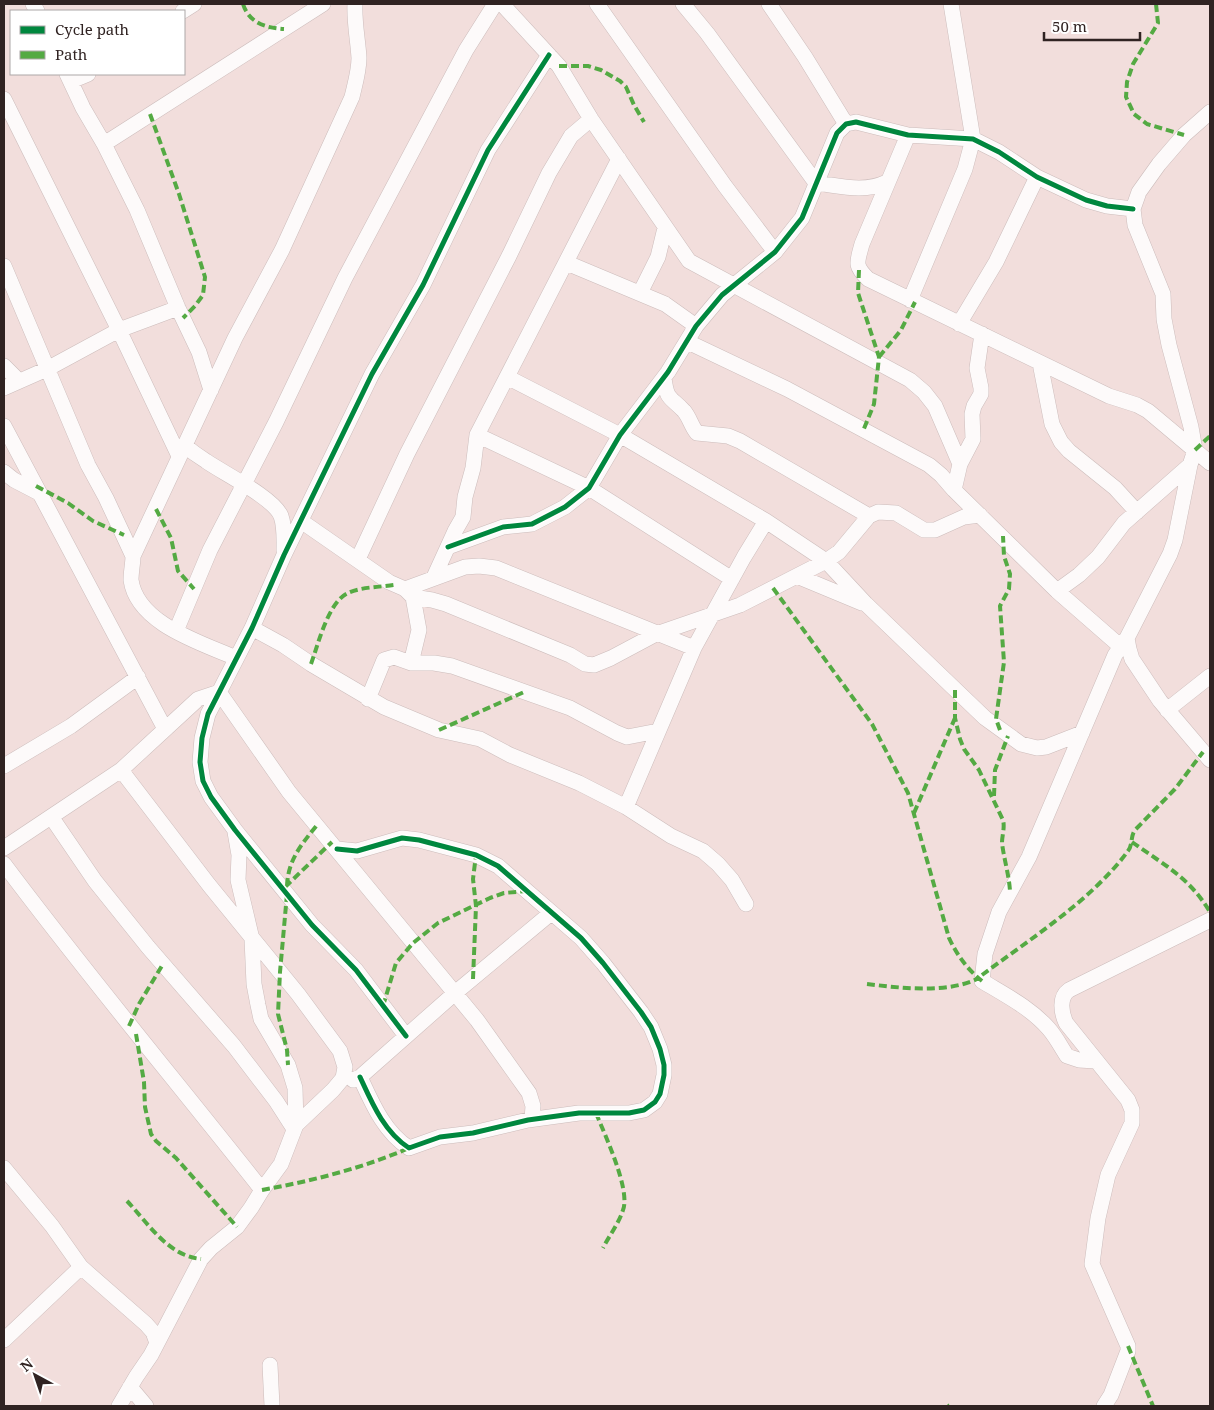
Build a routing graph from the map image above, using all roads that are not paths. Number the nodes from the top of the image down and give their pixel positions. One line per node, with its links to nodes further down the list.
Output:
1 (323, 4): 18 (street)
2 (355, 4): 44 (street)
3 (495, 4): 54 (street)
4 (502, 4): 9 (street)
5 (597, 4): 25 (street)
6 (683, 4): 22 (street)
7 (951, 4): 17 (street)
8 (773, 6): 15 (street)
9 (549, 55): 14 (street); 61 (street)
10 (83, 75): 11 (street)
11 (69, 78): 18 (street)
12 (4, 99): 34 (street)
13 (1210, 112): 23 (street)
14 (591, 119): 19 (street); 66 (street)
15 (846, 124): 16 (street); 22 (street)
16 (908, 135): 17 (street); 21 (street)
17 (973, 138): 20 (street); 30 (street)
18 (104, 144): 31 (street)
19 (618, 159): 24 (street); 26 (street)
20 (1037, 177): 23 (street); 32 (street)
21 (888, 182): 22 (street); 30 (street)
22 (816, 183): 25 (street)
23 (1133, 209): 49 (street)
24 (665, 228): 28 (street); 29 (street)
25 (775, 252): 28 (street)
26 (567, 263): 29 (street); 40 (street)
27 (4, 266): 39 (street)
28 (733, 286): 33 (street); 51 (street)
29 (640, 293): 33 (street)
30 (910, 300): 32 (street)
31 (178, 308): 34 (street); 44 (street)
32 (959, 324): 35 (street)
33 (696, 326): 36 (street)
34 (120, 330): 39 (street); 48 (street)
35 (982, 334): 37 (street); 51 (street)
36 (688, 342): 41 (street); 56 (street)
37 (1040, 363): 49 (street); 58 (street)
38 (4, 366): 42 (street)
39 (47, 370): 42 (street); 65 (street)
40 (507, 377): 46 (street); 47 (street)
41 (664, 378): 47 (street); 60 (street)
42 (18, 382): 43 (street)
43 (4, 388)
44 (211, 390): 48 (street)
45 (4, 426): 57 (street)
46 (477, 435): 55 (street); 63 (street)
47 (620, 435): 55 (street); 62 (street)
48 (182, 450): 54 (street); 65 (street)
49 (1195, 450): 50 (street); 52 (street)
50 (1210, 463)
51 (960, 464): 56 (street)
52 (1190, 465): 58 (street); 78 (street)
53 (4, 472): 57 (street)
54 (243, 484): 64 (street); 76 (street)
55 (589, 488): 63 (street); 70 (street)
56 (954, 490): 59 (street)
57 (40, 493): 83 (street)
58 (1137, 512): 71 (street)
59 (980, 515): 60 (street); 71 (street)
60 (870, 516): 67 (street)
61 (301, 521): 64 (street); 66 (street)
62 (766, 521): 67 (street); 70 (street)
63 (448, 547): 69 (street)
64 (284, 555): 75 (street)
65 (134, 556): 76 (street)
66 (358, 559): 72 (street)
67 (826, 561): 68 (street); 73 (street)
68 (797, 576): 73 (street); 74 (street)
69 (434, 577): 72 (street); 77 (street)
70 (732, 578): 74 (street)
71 (1057, 590): 78 (street)
72 (409, 593): 77 (street); 81 (street)
73 (866, 604): 89 (street)
74 (712, 615): 77 (street); 79 (street)
75 (252, 628): 80 (street); 85 (street)
76 (176, 632): 80 (street)
77 (656, 634): 79 (street)
78 (1124, 642): 86 (street); 89 (street)
79 (694, 648): 88 (street)
80 (236, 658): 84 (street)
81 (412, 663): 85 (street); 88 (street)
82 (1210, 676): 86 (street)
83 (138, 677): 87 (street); 91 (street)
84 (219, 692): 87 (street); 95 (street); 97 (street)
85 (368, 699): 93 (street)
86 (1168, 710): 90 (street)
87 (165, 729): 92 (street)
88 (658, 731): 93 (street)
89 (1082, 733): 105 (street)
90 (1208, 753)
91 (4, 766)
92 (121, 770): 94 (street); 102 (street)
93 (626, 808): 99 (street)
94 (52, 818): 96 (street); 109 (street)
95 (234, 830): 102 (street); 104 (street)
96 (4, 848)
97 (337, 849): 100 (street); 103 (street)
98 (4, 864): 111 (street)
99 (746, 904)
100 (552, 913): 103 (street); 108 (street)
101 (1210, 920): 105 (street)
102 (252, 939): 107 (street); 109 (street)
103 (454, 994): 104 (street); 108 (street)
104 (406, 1036): 106 (street)
105 (1096, 1061): 120 (street)
106 (360, 1077): 107 (street); 108 (street)
107 (333, 1090): 109 (street)
108 (532, 1119)
109 (295, 1127): 111 (street)
110 (4, 1168): 112 (street)
111 (262, 1190): 114 (street)
112 (81, 1267): 113 (street); 114 (street)
113 (4, 1340)
114 (157, 1343): 116 (street)
115 (270, 1365): 119 (street)
116 (130, 1387): 117 (street); 118 (street)
117 (119, 1406)
118 (146, 1406)
119 (272, 1406)
120 (1104, 1406)

